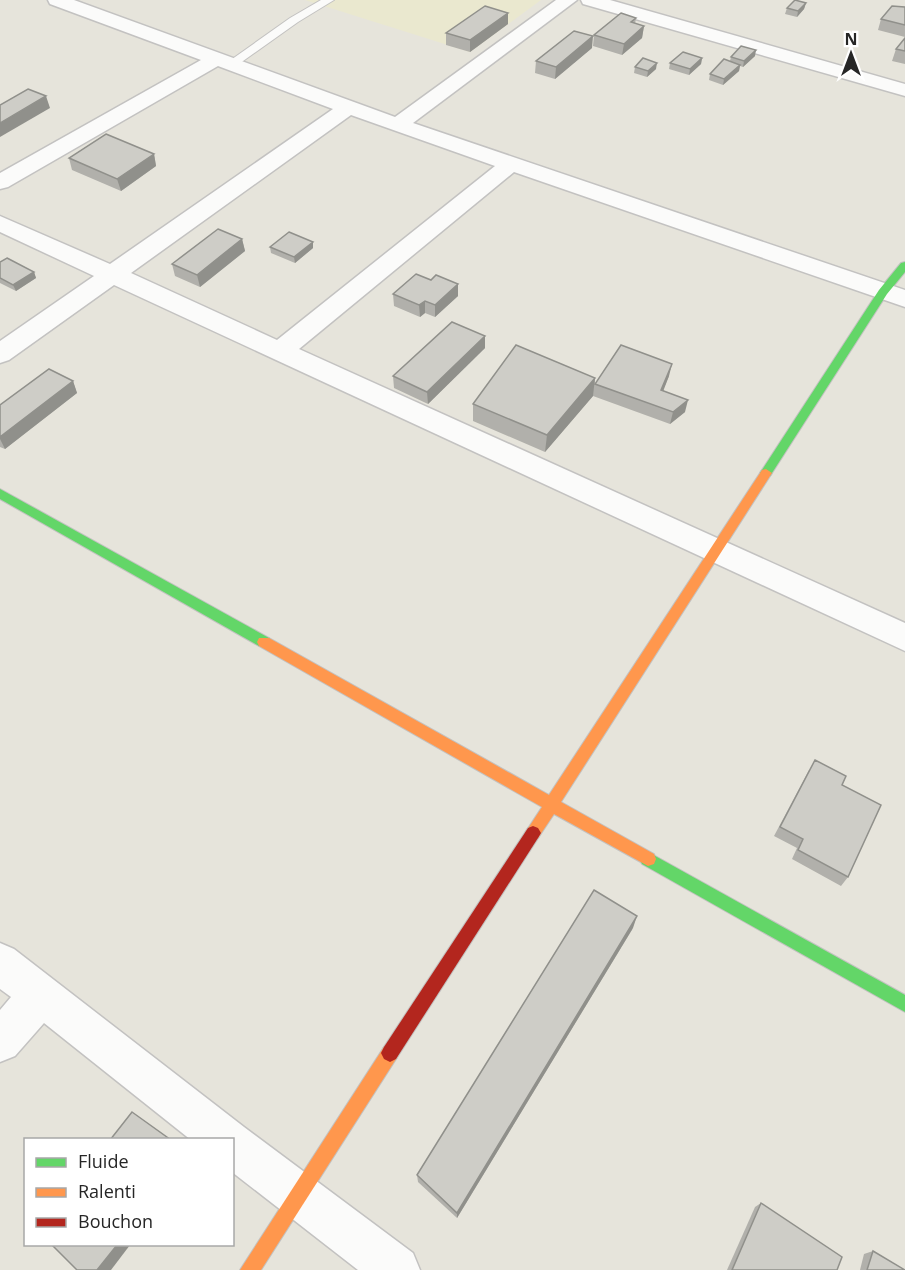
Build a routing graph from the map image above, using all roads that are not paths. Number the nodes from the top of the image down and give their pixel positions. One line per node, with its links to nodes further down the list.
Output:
1 (57, 0): 6 (street)
2 (119, 0): 6 (street)
3 (329, 0): 7 (lane)
4 (568, 0): 10 (street)
5 (590, 0): 8 (street)
6 (91, 14): 7 (street)
7 (224, 61): 9 (street); 12 (street)
8 (905, 90)
9 (350, 107): 10 (street); 15 (street)
10 (397, 125): 11 (street)
11 (512, 163): 16 (street); 17 (street)
12 (0, 183)
13 (0, 223): 15 (street)
14 (905, 265): 16 (street)
15 (112, 274): 17 (street); 18 (street)
16 (894, 296): 20 (street)
17 (280, 351): 20 (street)
18 (0, 354)
19 (0, 493): 22 (street)
20 (717, 552): 21 (street); 22 (street)
21 (905, 638)
22 (553, 805): 25 (street); 29 (street)
23 (0, 963): 24 (street)
24 (41, 995): 26 (street); 27 (street)
25 (905, 1004)
26 (0, 1041)
27 (224, 1138)
28 (234, 1146): 29 (street)
29 (299, 1196): 30 (street); 31 (street)
30 (250, 1270)
31 (396, 1270)

